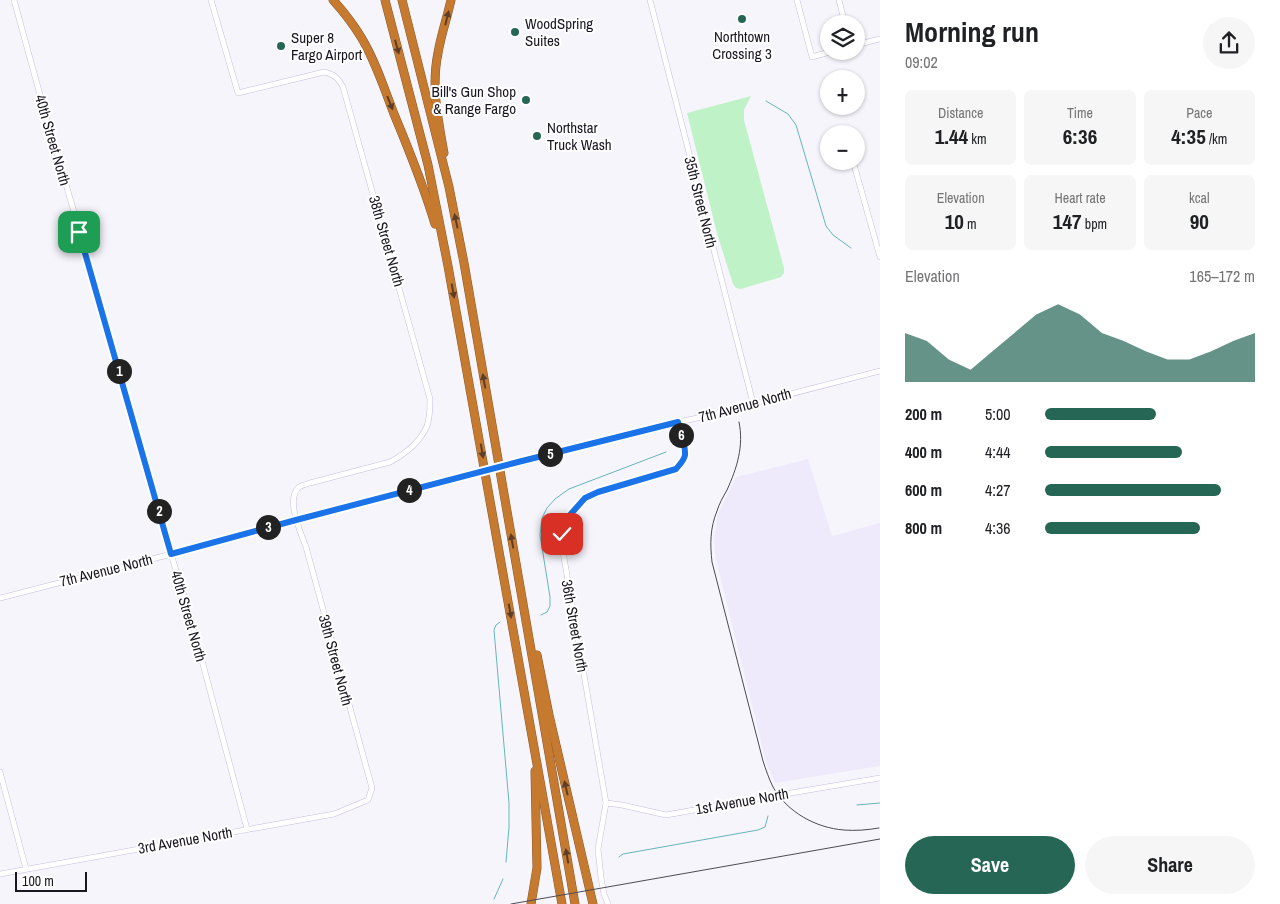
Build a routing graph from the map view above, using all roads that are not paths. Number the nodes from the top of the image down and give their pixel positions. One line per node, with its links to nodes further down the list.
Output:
1 (14, 0): 22 (street, 40th Street North)
2 (211, 0): 21 (street, 38th Street North)
3 (333, 0): 17 (highway, one-way to 17)
4 (385, 0): 17 (highway, one-way to 17)
5 (402, 0): 15 (highway)
6 (451, 0): 15 (highway, one-way to 6)
7 (650, 0): 19 (street, 35th Street North)
8 (797, 0): 13 (street)
9 (839, 0): 10 (street)
10 (843, 15)
11 (880, 39): 12 (street)
12 (865, 43)
13 (820, 54)
14 (856, 170): 16 (street)
15 (449, 187): 24 (highway, one-way to 15)
16 (880, 257)
17 (448, 266): 25 (highway, one-way to 25)
18 (880, 371): 19 (street, 7th Avenue North)
19 (753, 404): 20 (street, 7th Avenue North)
20 (678, 422): 21 (street, 7th Avenue North, bridge); 29 (street, 36th Street North)
21 (296, 520): 22 (street, 7th Avenue North); 28 (street, 39th Street North)
22 (171, 554): 23 (street, 7th Avenue North); 30 (street, 40th Street North)
23 (0, 598)
24 (522, 599): 35 (highway, one-way to 24); 36 (highway, one-way to 24)
25 (534, 744): 33 (highway); 34 (highway)
26 (0, 772): 31 (street)
27 (880, 778): 29 (street, 1st Avenue North)
28 (368, 800): 30 (street, 3rd Avenue North)
29 (606, 804): 37 (street, 36th Street North)
30 (247, 829): 31 (street, 3rd Avenue North)
31 (26, 869): 32 (street, 3rd Avenue North)
32 (0, 874)
33 (532, 904)
34 (562, 904)
35 (575, 904)
36 (593, 904)
37 (608, 904)

